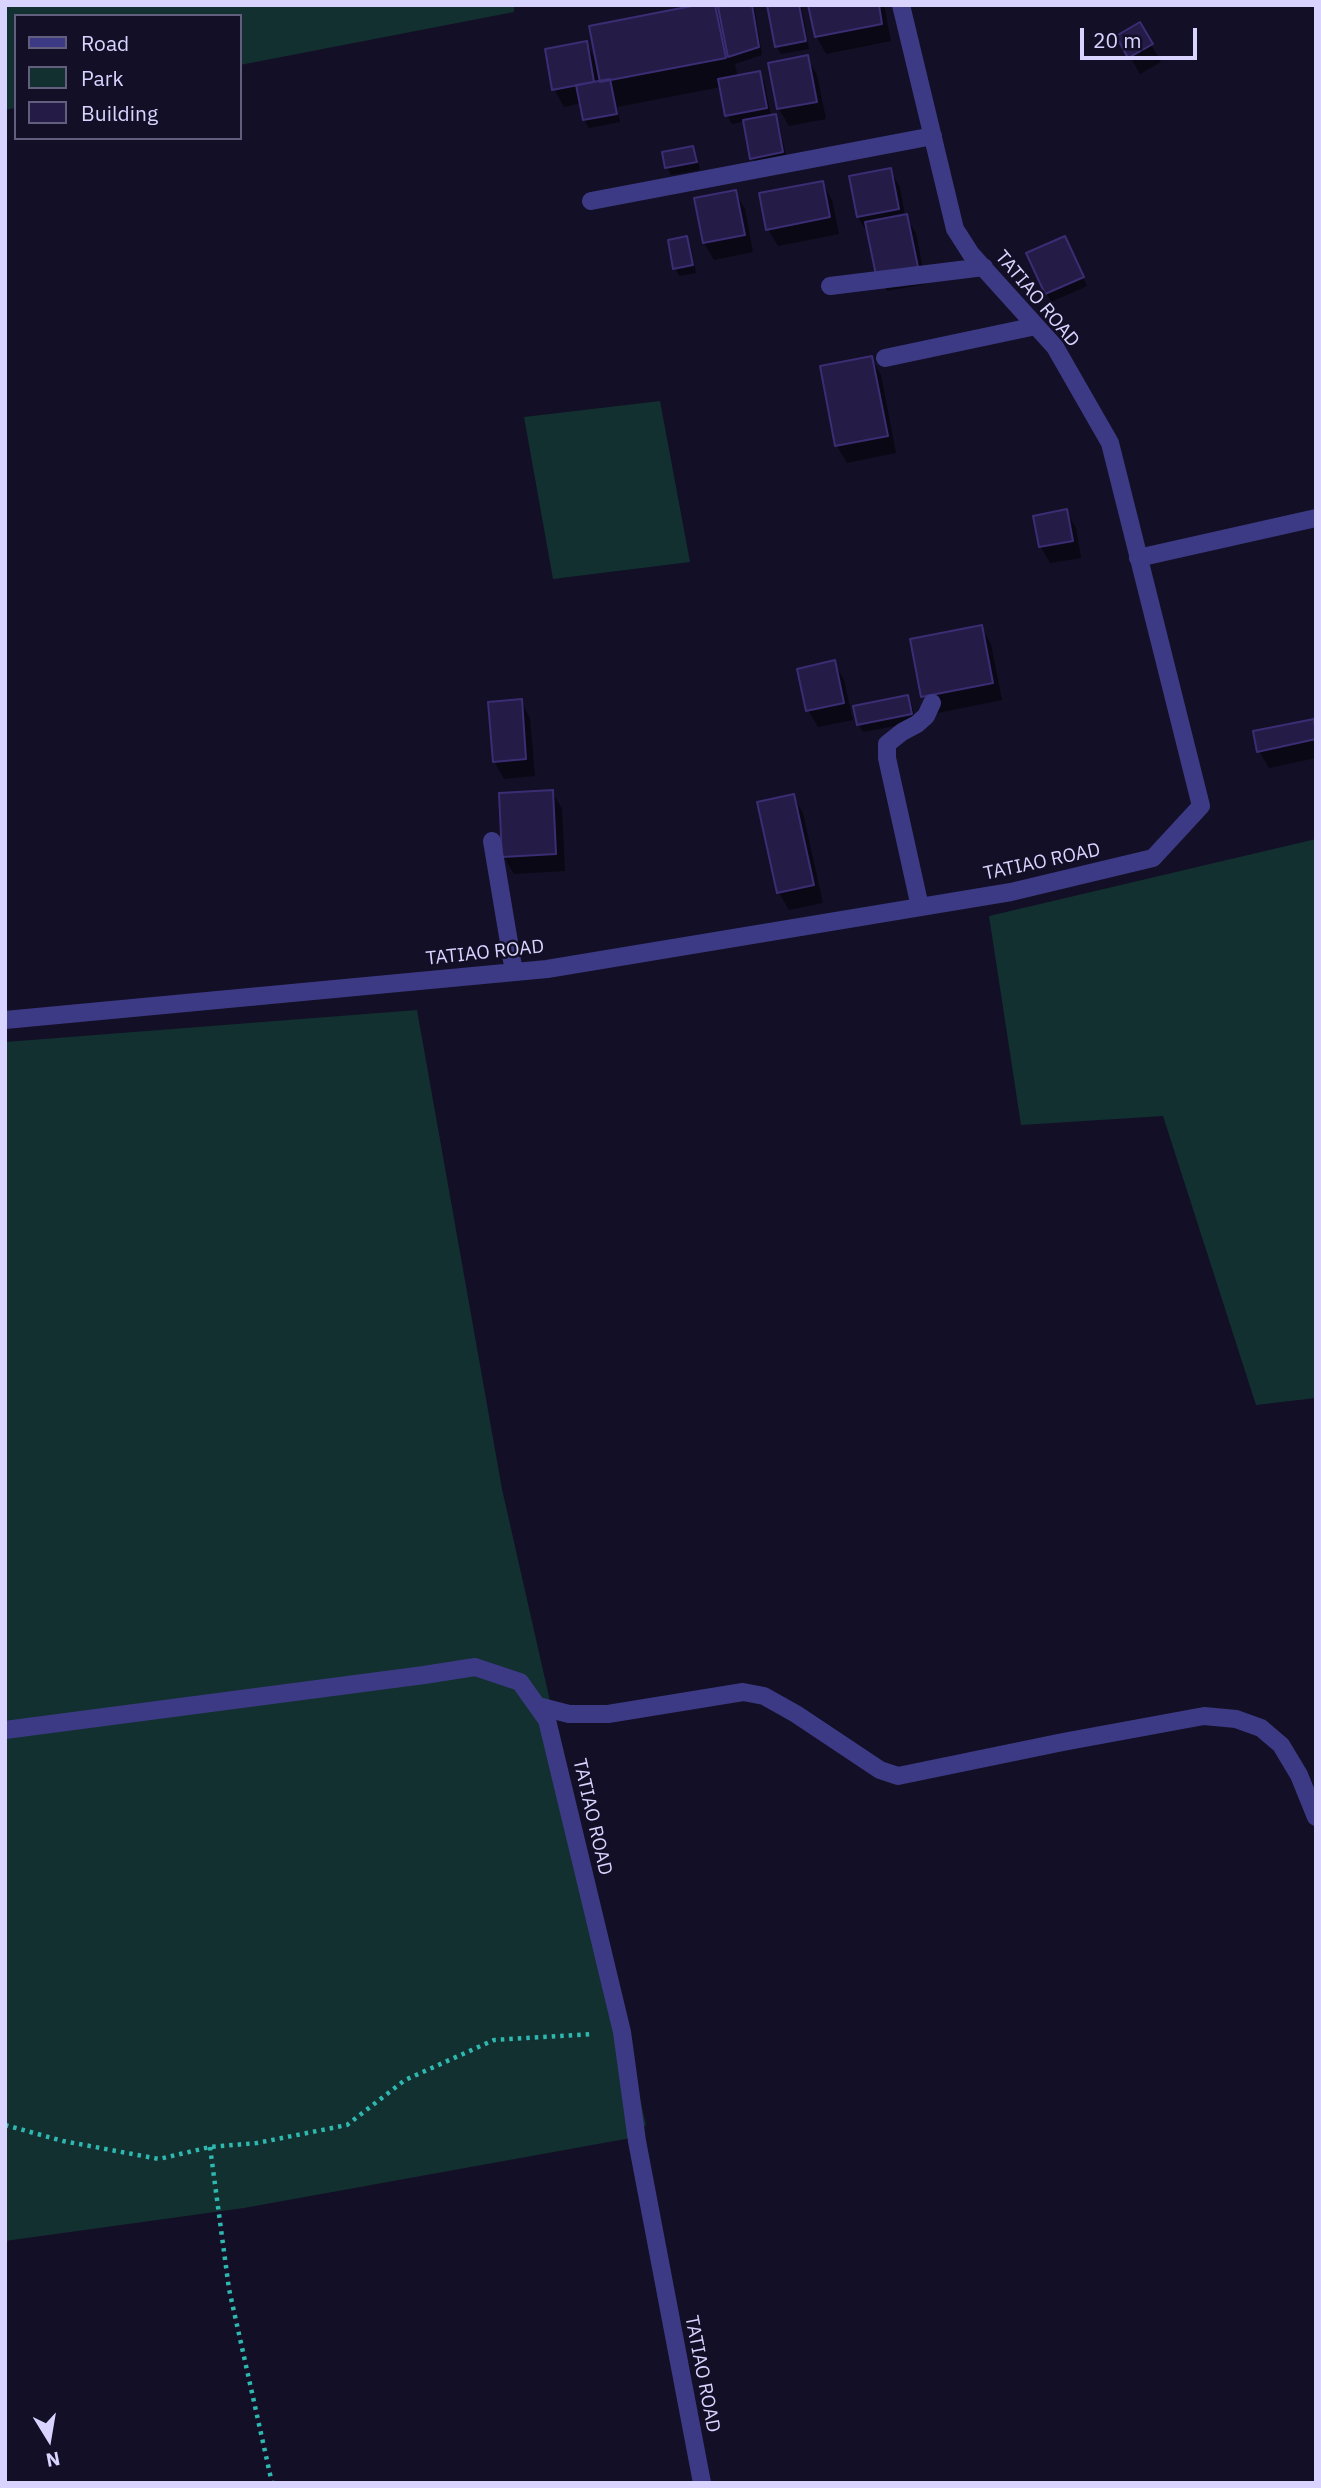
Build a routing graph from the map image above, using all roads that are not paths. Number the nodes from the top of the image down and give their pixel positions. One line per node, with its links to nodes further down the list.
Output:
1 (901, 5): 2 (street, TATIAO ROAD)
2 (933, 136): 3 (street); 4 (street, TATIAO ROAD)
3 (591, 201)
4 (984, 267): 5 (street); 6 (street, TATIAO ROAD)
5 (830, 286)
6 (1036, 326): 7 (street); 9 (street, TATIAO ROAD)
7 (885, 358)
8 (1316, 518): 9 (street)
9 (1138, 558): 12 (street, TATIAO ROAD)
10 (932, 703): 12 (street)
11 (492, 841): 13 (street)
12 (920, 907): 13 (street, TATIAO ROAD)
13 (514, 972): 14 (street, TATIAO ROAD)
14 (5, 1020)
15 (538, 1706): 16 (street, TATIAO ROAD); 17 (street); 18 (street, TATIAO ROAD)
16 (5, 1730)
17 (1316, 1818)
18 (702, 2483)

